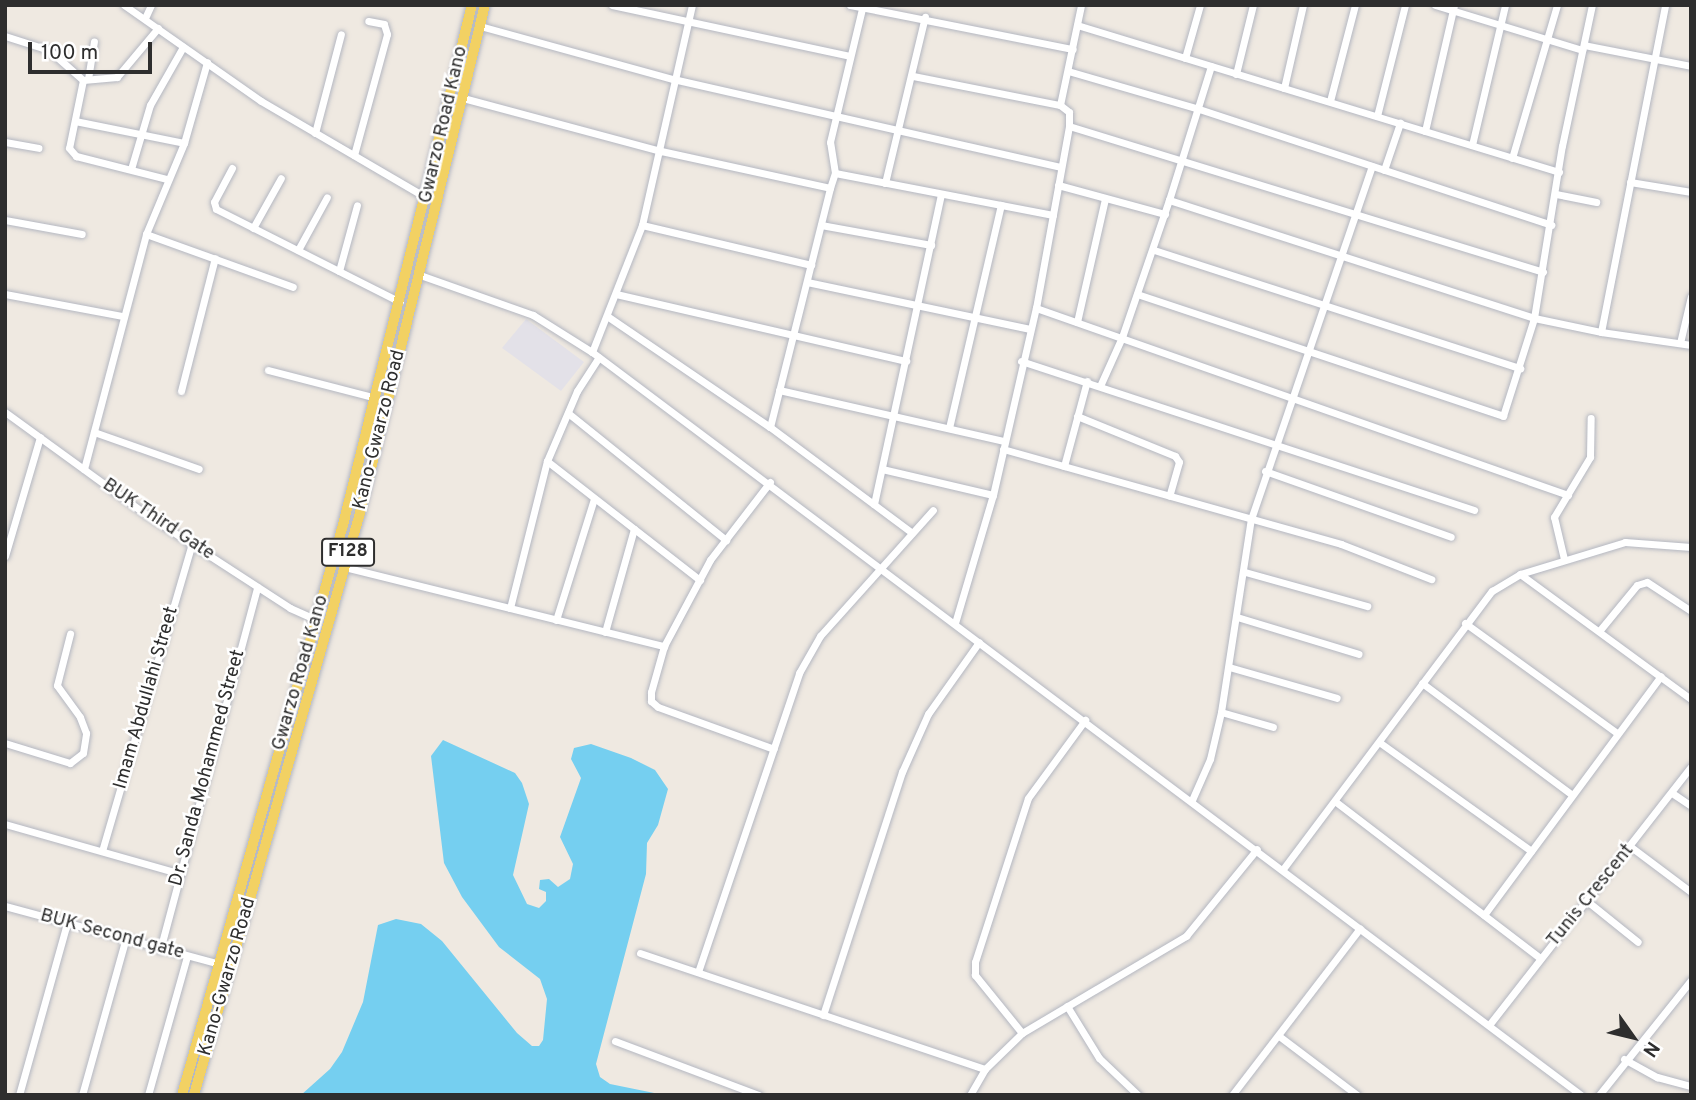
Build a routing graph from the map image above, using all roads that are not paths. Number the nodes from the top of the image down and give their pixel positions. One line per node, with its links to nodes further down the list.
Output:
1 (124, 5): 23 (street)
2 (151, 5): 23 (street)
3 (472, 5): 87 (main road, Gwarzo Road Kano / F128)
4 (485, 5): 27 (main road, Kano-Gwarzo Road / F128)
5 (612, 5): 25 (street)
6 (692, 5): 25 (street)
7 (850, 5): 19 (street)
8 (1082, 5): 26 (street)
9 (1189, 5): 20 (street)
10 (1253, 5): 44 (street)
11 (1303, 5): 48 (street)
12 (1355, 5): 50 (street)
13 (1405, 5): 54 (street)
14 (1435, 5): 21 (street)
15 (1505, 5): 28 (street)
16 (1557, 5): 32 (street)
17 (1592, 5): 35 (street)
18 (1665, 5): 39 (street)
19 (863, 7): 22 (street); 37 (street)
20 (1199, 7): 38 (street)
21 (1453, 8): 28 (street); 59 (street)
22 (925, 17): 36 (street); 45 (street)
23 (145, 18): 29 (street)
24 (368, 21): 67 (street)
25 (688, 21): 37 (street); 46 (street)
26 (1077, 25): 36 (street); 38 (street)
27 (480, 26): 46 (street); 49 (main road, Kano-Gwarzo Road / F128)
28 (1499, 26): 32 (street); 64 (street)
29 (158, 28): 34 (street); 47 (street)
30 (341, 34): 60 (street)
31 (5, 36): 47 (street)
32 (1547, 40): 35 (street); 68 (street)
33 (94, 41): 47 (street)
34 (183, 47): 40 (street); 61 (street)
35 (1583, 47): 39 (street); 75 (street)
36 (1073, 49): 43 (street)
37 (850, 56): 53 (street)
38 (1185, 58): 41 (street)
39 (1653, 59): 42 (street); 79 (street)
40 (206, 62): 60 (street); 63 (street)
41 (1211, 66): 44 (street); 52 (street)
42 (1691, 66)
43 (1068, 72): 51 (street); 52 (street)
44 (1236, 74): 48 (street)
45 (913, 76): 51 (street); 58 (street)
46 (673, 79): 53 (street); 66 (street)
47 (85, 80): 55 (street)
48 (1284, 88): 50 (street)
49 (463, 98): 66 (street); 111 (main road, Kano-Gwarzo Road / F128)
50 (1330, 101): 54 (street)
51 (1060, 105): 57 (street)
52 (1199, 109): 69 (street); 70 (street)
53 (835, 116): 58 (street); 76 (street)
54 (1377, 116): 56 (street)
55 (75, 121): 61 (street); 73 (street)
56 (1400, 123): 59 (street); 74 (street)
57 (1069, 126): 69 (street); 71 (street)
58 (901, 131): 71 (street); 80 (street)
59 (1425, 131): 64 (street)
60 (315, 133): 67 (street)
61 (142, 134): 63 (street); 73 (street)
62 (5, 142): 65 (street)
63 (184, 143): 78 (street)
64 (1472, 145): 68 (street)
65 (38, 148)
66 (661, 151): 82 (street); 97 (street)
67 (354, 155): 87 (street)
68 (1512, 158): 75 (street)
69 (1184, 162): 89 (street); 95 (street)
70 (1372, 166): 74 (street); 95 (street)
71 (1060, 167): 81 (street)
72 (232, 168): 100 (street)
73 (131, 169): 78 (street)
74 (1384, 170): 99 (street)
75 (1559, 172): 85 (street)
76 (835, 173): 80 (street); 82 (street)
77 (281, 178): 100 (street)
78 (166, 179): 102 (street)
79 (1630, 182): 83 (street); 128 (street)
80 (886, 183): 84 (street)
81 (1058, 185): 88 (street); 94 (street)
82 (830, 188): 98 (street)
83 (1691, 192)
84 (941, 194): 92 (street); 103 (street)
85 (1556, 194): 90 (street); 99 (street)
86 (327, 197): 104 (street)
87 (426, 198): 118 (main road, Gwarzo Road Kano / F128)
88 (1105, 199): 93 (street); 126 (street)
89 (1170, 200): 93 (street); 106 (street)
90 (1596, 202)
91 (357, 205): 109 (street)
92 (1000, 205): 94 (street); 124 (street)
93 (1165, 214): 105 (street)
94 (1053, 215): 121 (street)
95 (1356, 215): 106 (street); 110 (street)
96 (5, 220): 101 (street)
97 (642, 225): 108 (street); 114 (street)
98 (821, 225): 103 (street); 108 (street)
99 (1551, 225): 110 (street)
100 (253, 228): 104 (street)
101 (82, 234)
102 (146, 234): 107 (street); 122 (street)
103 (931, 246): 120 (street)
104 (298, 250): 109 (street)
105 (1154, 250): 115 (street); 119 (street)
106 (1340, 255): 119 (street); 125 (street)
107 (215, 258): 113 (street); 143 (street)
108 (811, 265): 112 (street)
109 (339, 271): 118 (street)
110 (1543, 272): 125 (street)
111 (420, 275): 134 (street); 158 (main road, Kano-Gwarzo Road / F128)
112 (807, 282): 120 (street); 129 (street)
113 (293, 287)
114 (616, 294): 123 (street); 129 (street)
115 (1137, 294): 130 (street); 133 (street)
116 (5, 295): 122 (street)
117 (1691, 296): 131 (street)
118 (400, 302): 145 (main road, Gwarzo Road Kano / F128)
119 (1324, 304): 133 (street); 138 (street)
120 (919, 306): 124 (street); 136 (street)
121 (1036, 308): 126 (street); 127 (street)
122 (123, 316): 153 (street)
123 (607, 316): 134 (street); 151 (street)
124 (972, 317): 127 (street); 152 (street)
125 (1534, 318): 128 (street); 138 (street)
126 (1077, 322): 130 (street)
127 (1030, 329): 137 (street)
128 (1601, 332): 131 (street)
129 (793, 336): 136 (street); 142 (street)
130 (1122, 337): 141 (street); 144 (street)
131 (1680, 343): 132 (street)
132 (1691, 345)
133 (1308, 351): 138 (street); 144 (street)
134 (592, 352): 135 (street)
135 (599, 357): 147 (street); 165 (street)
136 (906, 361): 148 (street)
137 (1021, 361): 140 (street); 156 (street)
138 (1520, 368)
139 (268, 370): 145 (street)
140 (1087, 382): 141 (street); 149 (street)
141 (1100, 386): 155 (street)
142 (779, 390): 148 (street); 151 (street)
143 (181, 391)
144 (1291, 397): 155 (street); 167 (street)
145 (376, 398): 157 (main road, Gwarzo Road Kano / F128)
146 (5, 412): 154 (street, BUK Third Gate)
147 (568, 413): 159 (street); 177 (street)
148 (893, 416): 152 (street); 162 (street)
149 (1077, 416): 160 (street); 168 (street)
150 (1591, 418): 167 (street)
151 (770, 427): 170 (street)
152 (949, 428): 156 (street)
153 (94, 432): 161 (street); 163 (street)
154 (40, 437): 161 (street, BUK Third Gate); 180 (street)
155 (1275, 441): 164 (street); 172 (street)
156 (1003, 445): 160 (street); 166 (street)
157 (360, 457): 158 (main road); 193 (main road, Gwarzo Road Kano / F128)
158 (373, 461): 182 (main road, Kano-Gwarzo Road / F128)
159 (547, 461): 169 (street); 190 (street)
160 (1064, 466): 168 (street)
161 (84, 469): 178 (street, BUK Third Gate)
162 (882, 469): 166 (street); 170 (street)
163 (199, 470)
164 (1265, 471): 173 (street); 176 (street)
165 (770, 482): 177 (street); 183 (street)
166 (993, 495): 195 (street)
167 (1568, 495): 181 (street)
168 (1169, 496): 173 (street)
169 (594, 499): 174 (street); 194 (street)
170 (874, 504): 175 (street)
171 (933, 510): 175 (street)
172 (1474, 510)
173 (1251, 519): 184 (street); 186 (street)
174 (634, 529): 187 (street); 198 (street)
175 (912, 533): 183 (street)
176 (1451, 537)
177 (726, 540): 187 (street)
178 (192, 544): 188 (street, BUK Third Gate); 224 (street, Imam Abdullahi Street)
179 (1691, 547): 181 (street)
180 (5, 556)
181 (1564, 559): 185 (street)
182 (344, 567): 190 (street); 256 (main road, Kano-Gwarzo Road / F128)
183 (881, 567): 195 (street); 214 (street)
184 (1245, 572): 189 (street); 192 (street)
185 (1520, 574): 196 (street); 197 (street)
186 (1431, 579)
187 (700, 580): 201 (street)
188 (257, 587): 193 (street, BUK Third Gate); 227 (street, Dr. Sanda Mohammed Street)
189 (1367, 606)
190 (510, 608): 194 (street)
191 (1691, 611): 197 (street)
192 (1237, 617): 202 (street); 203 (street)
193 (317, 620): 240 (main road, Gwarzo Road Kano / F128)
194 (556, 620): 198 (street)
195 (955, 623): 200 (street)
196 (1465, 623): 205 (street); 211 (street)
197 (1600, 630): 204 (street)
198 (605, 632): 201 (street)
199 (70, 634): 213 (street)
200 (979, 642): 209 (street); 244 (street)
201 (664, 646): 214 (street)
202 (1359, 654)
203 (1228, 667): 206 (street); 208 (street)
204 (1661, 677): 207 (street); 211 (street)
205 (1422, 683): 212 (street); 217 (street)
206 (1337, 698)
207 (1691, 699)
208 (1221, 712): 210 (street); 218 (street)
209 (1085, 720): 218 (street); 246 (street)
210 (1273, 727)
211 (1618, 733): 217 (street)
212 (1380, 742): 219 (street); 225 (street)
213 (5, 743)
214 (774, 749): 241 (street)
215 (1691, 766): 216 (street, Tunis Crescent)
216 (1672, 793): 220 (street); 222 (street, Tunis Crescent)
217 (1572, 795): 225 (street)
218 (1192, 800): 223 (street)
219 (1336, 802): 226 (street); 231 (street)
220 (1691, 806)
221 (5, 824): 224 (street)
222 (1631, 847): 228 (street); 229 (street, Tunis Crescent)
223 (1257, 849): 226 (street); 243 (street)
224 (102, 851): 227 (street)
225 (1531, 851): 231 (street)
226 (1283, 869): 233 (street)
227 (178, 873): 236 (street, Dr. Sanda Mohammed Street)
228 (1691, 892)
229 (1587, 901): 235 (street); 239 (street, Tunis Crescent)
230 (5, 906): 232 (street, BUK Second gate)
231 (1484, 915): 239 (street)
232 (67, 923): 234 (street, BUK Second gate); 252 (street)
233 (1360, 928): 245 (street); 247 (street)
234 (125, 941): 236 (street, BUK Second gate); 253 (street)
235 (1639, 942)
236 (160, 950): 238 (street, BUK Second gate)
237 (640, 953): 241 (street)
238 (187, 956): 240 (street, BUK Second gate); 254 (street)
239 (1540, 958): 245 (street, Tunis Crescent)
240 (220, 964): 255 (main road, Gwarzo Road Kano / F128)
241 (698, 972): 244 (street)
242 (1690, 981): 249 (street)
243 (1067, 1006): 246 (street); 259 (street)
244 (823, 1015): 250 (street)
245 (1489, 1025): 262 (street)
246 (1022, 1033): 250 (street)
247 (1279, 1036): 260 (street); 261 (street)
248 (615, 1041): 257 (street)
249 (1624, 1059): 251 (street); 263 (street)
250 (985, 1069): 258 (street)
251 (1691, 1086)
252 (19, 1095)
253 (82, 1095)
254 (148, 1095)
255 (183, 1095)
256 (194, 1095)
257 (759, 1095)
258 (970, 1095)
259 (1138, 1095)
260 (1232, 1095)
261 (1357, 1095)
262 (1581, 1095)
263 (1599, 1095)

